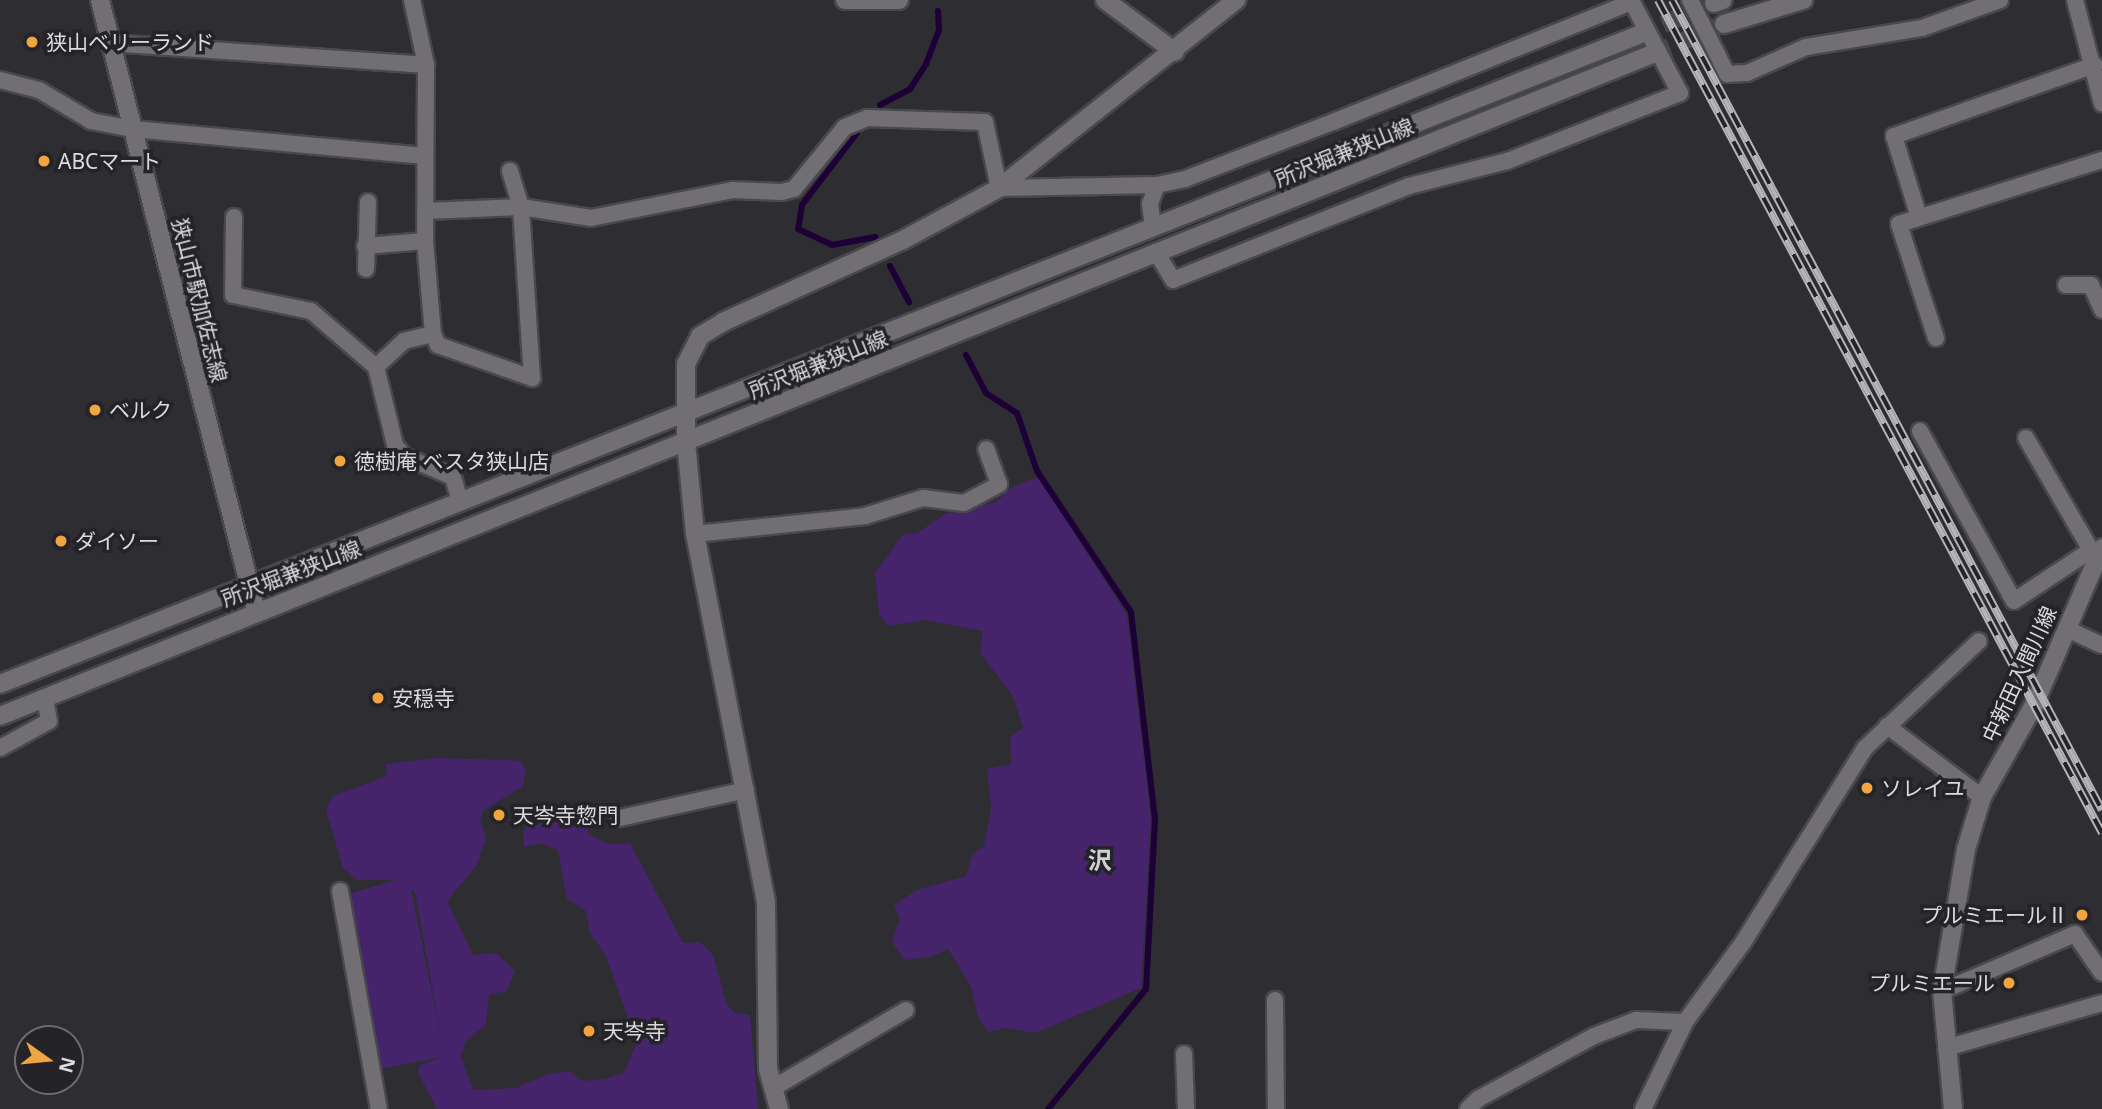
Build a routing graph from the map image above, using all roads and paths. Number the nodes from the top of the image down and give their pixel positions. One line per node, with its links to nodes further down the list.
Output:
1 (100, 0): 13 (main road, 狭山市駅加佐志線)
2 (412, 0): 16 (street)
3 (845, 0): 4 (main road)
4 (899, 0)
5 (1105, 0): 14 (main road)
6 (1236, 0): 14 (main road)
7 (1690, 0): 10 (street)
8 (1775, 0): 9 (main road)
9 (1803, 0)
10 (2000, 0)
11 (2075, 0): 17 (street)
12 (1638, 35): 31 (main road, 所沢堀兼狭山線)
13 (111, 43): 16 (street); 20 (main road, 狭山市駅加佐志線)
14 (1175, 52): 25 (main road)
15 (1653, 54): 34 (main road, 所沢堀兼狭山線)
16 (426, 65): 21 (street)
17 (2095, 65): 19 (street); 30 (street)
18 (0, 80): 20 (street)
19 (2102, 104)
20 (133, 129): 21 (street); 49 (main road, 狭山市駅加佐志線)
21 (425, 156): 28 (street)
22 (2102, 160): 30 (street)
23 (510, 171): 27 (street)
24 (1157, 185): 25 (street); 31 (street); 34 (street)
25 (999, 188): 27 (street); 41 (main road)
26 (368, 202): 33 (street)
27 (521, 207): 28 (street); 38 (street)
28 (425, 211): 32 (street)
29 (234, 217): 40 (street)
30 (1919, 217): 39 (street)
31 (1153, 226): 41 (main road, 所沢堀兼狭山線)
32 (425, 241): 33 (street); 38 (street)
33 (365, 246): 35 (street)
34 (1156, 252): 44 (main road, 所沢堀兼狭山線)
35 (366, 269)
36 (2066, 285): 37 (street)
37 (2102, 310)
38 (432, 334): 40 (street)
39 (1936, 338)
40 (376, 367): 46 (street)
41 (685, 415): 44 (main road); 46 (main road, 所沢堀兼狭山線)
42 (1920, 431): 48 (street)
43 (2026, 438): 48 (street)
44 (686, 442): 47 (main road); 50 (main road, 所沢堀兼狭山線)
45 (986, 449): 47 (street)
46 (460, 502): 49 (main road, 所沢堀兼狭山線)
47 (695, 534): 59 (main road)
48 (2097, 552): 51 (main road, 中新田入間川線)
49 (250, 586): 50 (main road, 狭山市駅加佐志線); 54 (main road, 所沢堀兼狭山線)
50 (256, 611): 55 (main road, 所沢堀兼狭山線)
51 (2067, 629): 53 (street); 60 (main road, 中新田入間川線)
52 (1979, 641): 57 (street)
53 (2102, 645)
54 (0, 684)
55 (45, 699): 56 (main road, 所沢堀兼狭山線); 58 (street)
56 (0, 716)
57 (1887, 726): 60 (street); 68 (street)
58 (0, 748)
59 (746, 790): 61 (street); 71 (main road)
60 (1982, 797): 64 (main road, 中新田入間川線)
61 (620, 818)
62 (340, 891): 72 (street)
63 (2102, 973): 64 (street)
64 (1942, 991): 69 (main road, 中新田入間川線)
65 (1275, 1000): 75 (street)
66 (2102, 1003): 69 (street)
67 (906, 1010): 71 (street)
68 (1685, 1022): 76 (street); 77 (street)
69 (1946, 1048): 78 (main road, 中新田入間川線)
70 (1184, 1054): 74 (street)
71 (773, 1088): 73 (main road)
72 (379, 1109)
73 (779, 1109)
74 (1186, 1109)
75 (1276, 1109)
76 (1468, 1109)
77 (1643, 1109)
78 (1953, 1109)

